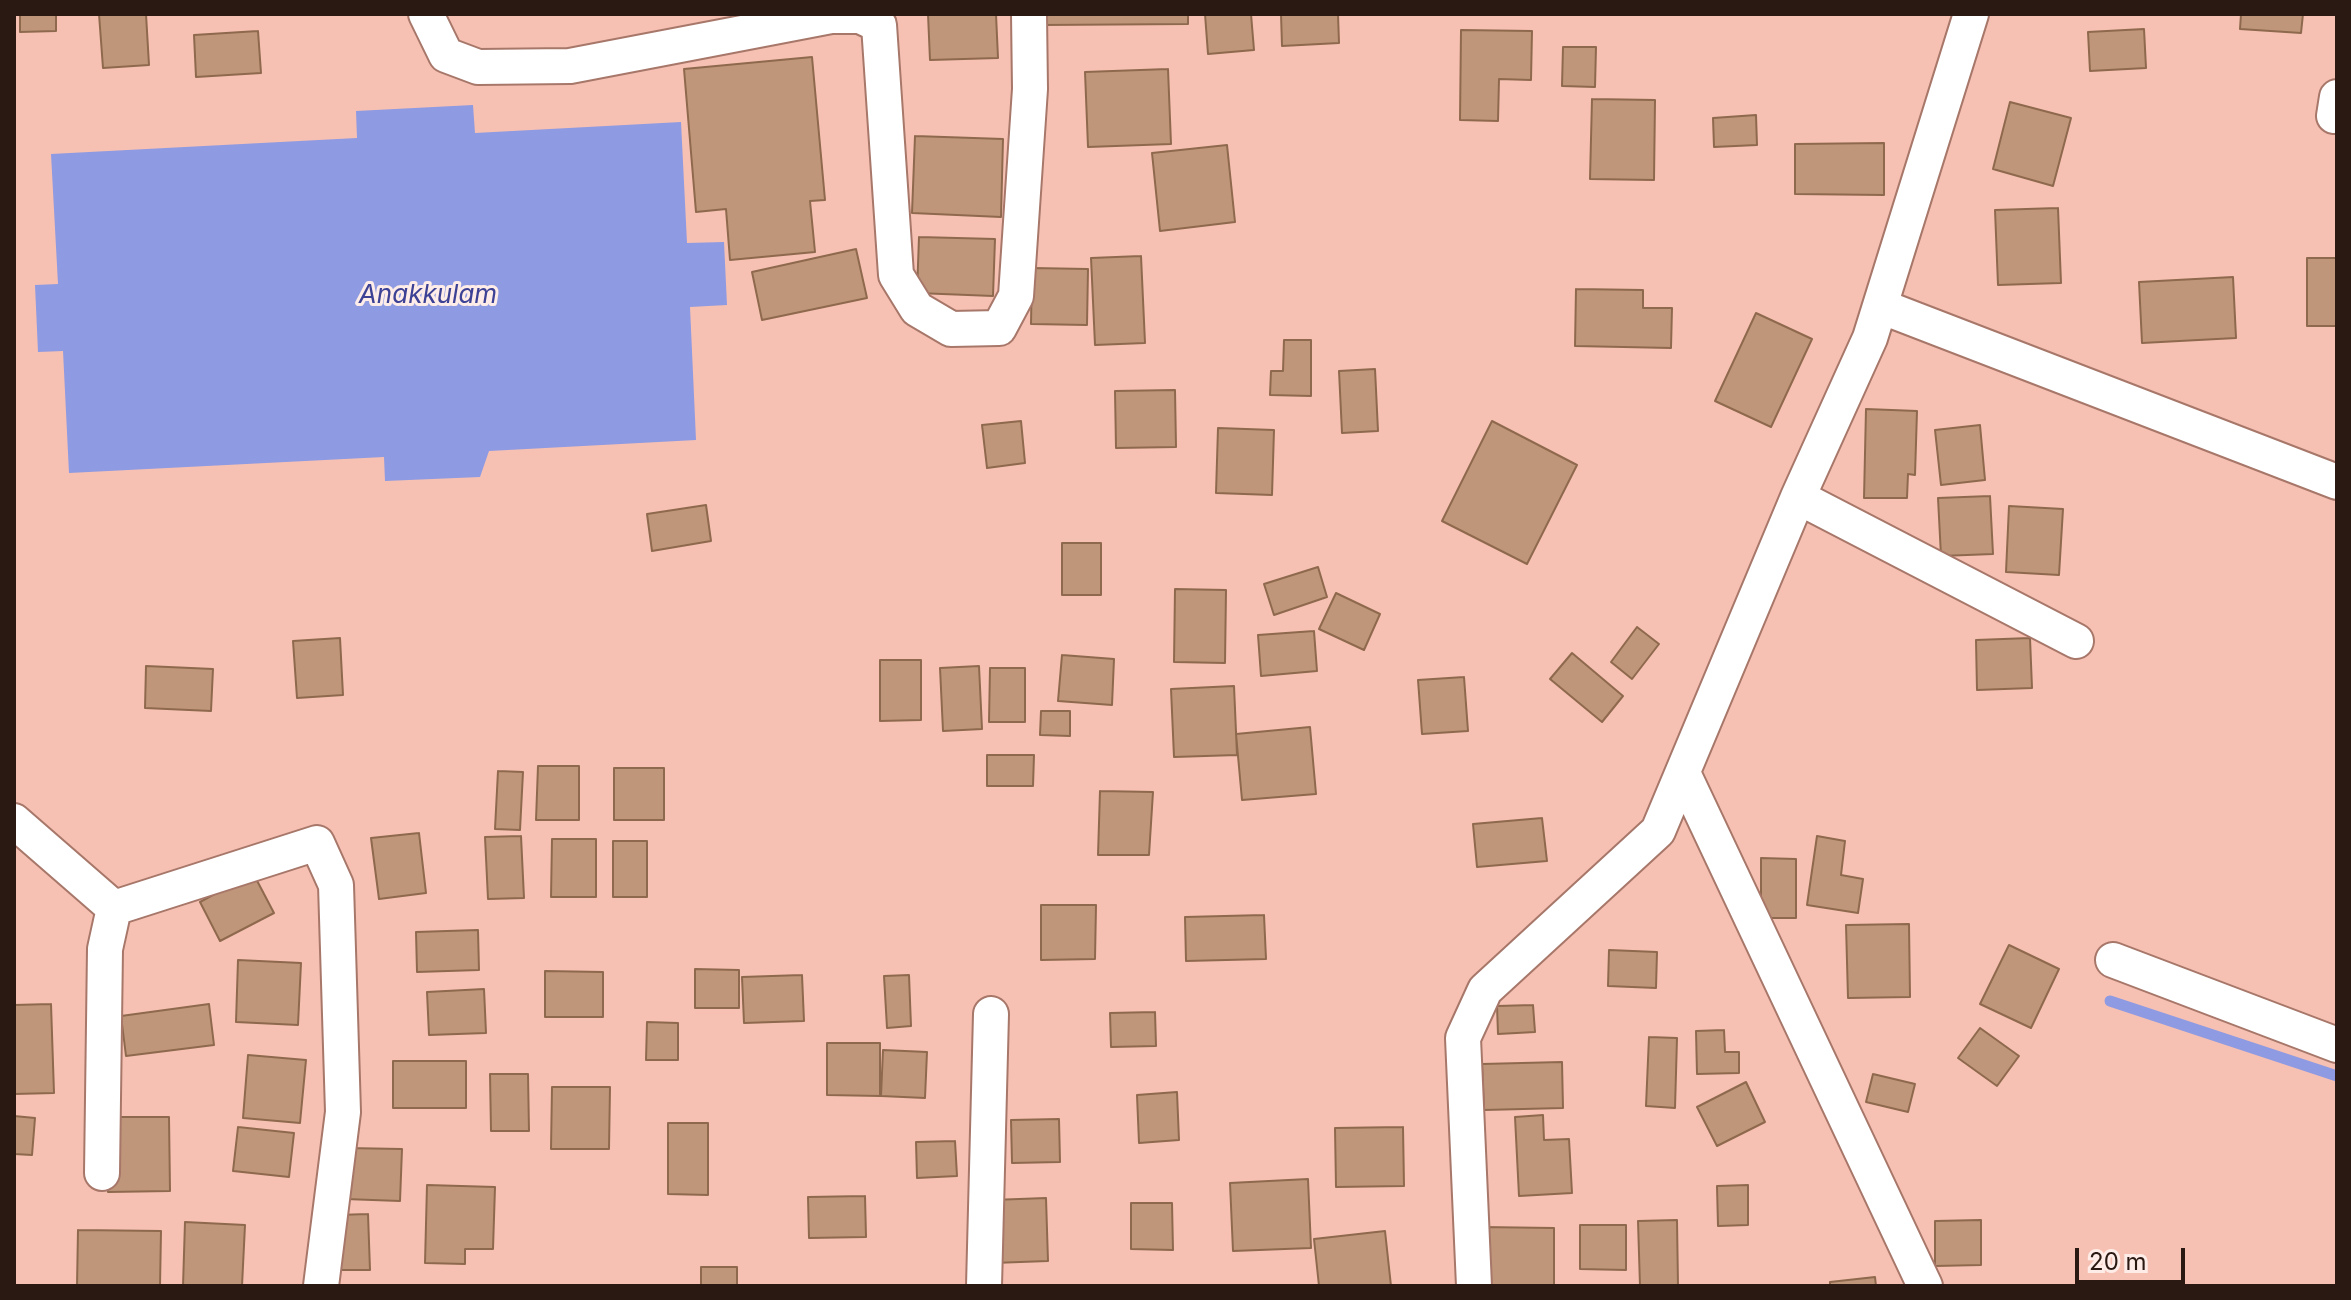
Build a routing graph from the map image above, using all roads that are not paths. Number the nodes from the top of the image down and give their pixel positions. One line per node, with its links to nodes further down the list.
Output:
1 (426, 14): 2 (street)
2 (1029, 14)
3 (1971, 14): 4 (street)
4 (1880, 306): 5 (street); 6 (street)
5 (2337, 482)
6 (1798, 497): 7 (street); 8 (street)
7 (2076, 641)
8 (1683, 773): 17 (street); 18 (street)
9 (14, 821): 10 (street)
10 (114, 908): 14 (street); 15 (street)
11 (2113, 960): 13 (street)
12 (991, 1014): 16 (street)
13 (2337, 1045)
14 (102, 1173)
15 (321, 1286)
16 (984, 1286)
17 (1474, 1286)
18 (1925, 1286)

